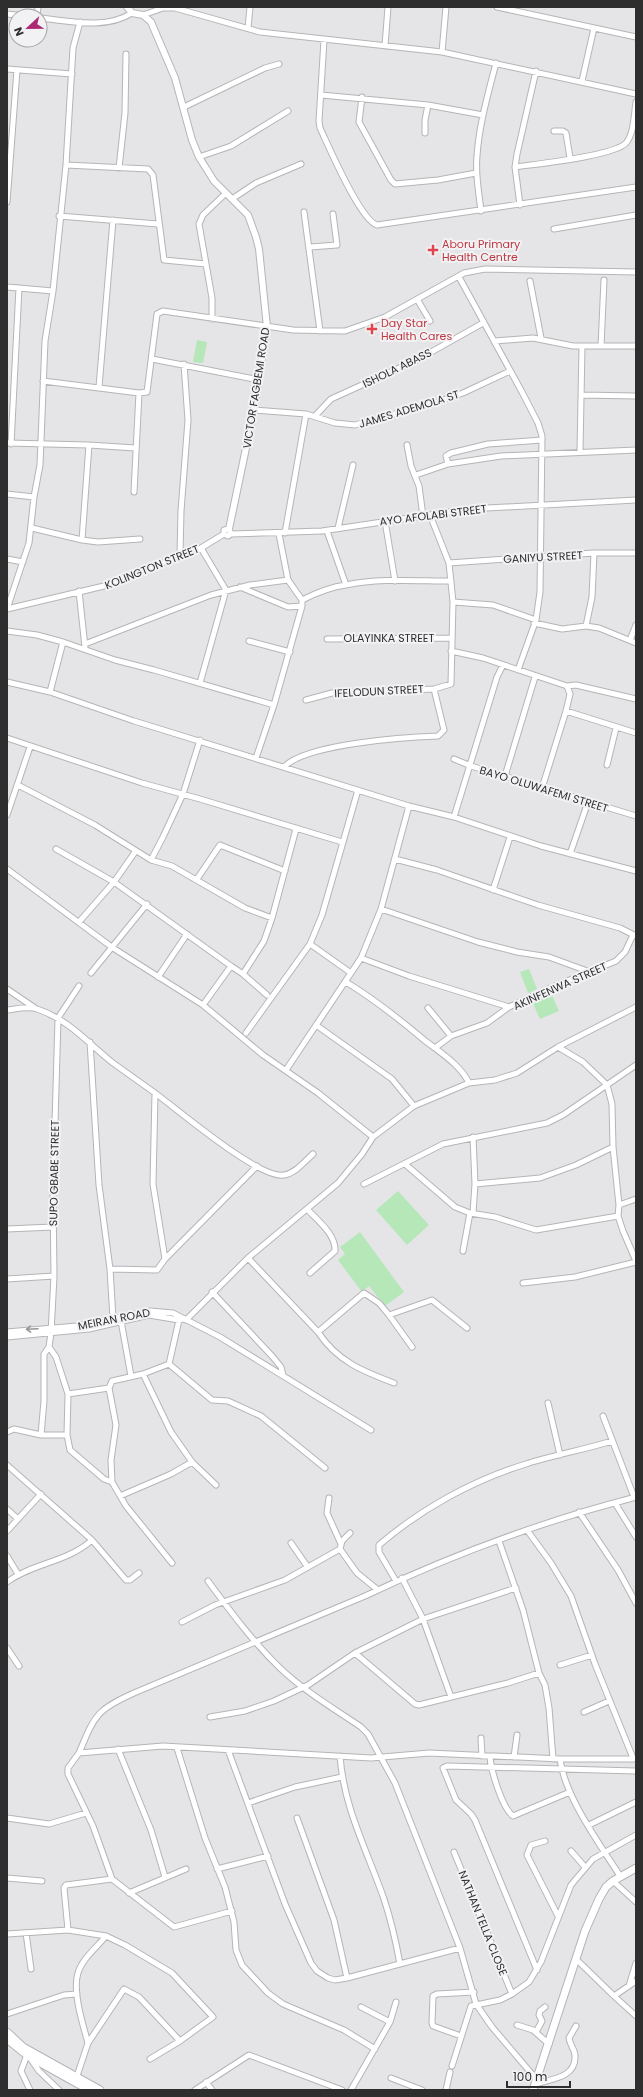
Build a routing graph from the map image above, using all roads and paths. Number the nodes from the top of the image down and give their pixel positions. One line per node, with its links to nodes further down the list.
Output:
1 (128, 7): 6 (street)
2 (250, 7): 10 (street)
3 (388, 7): 14 (street)
4 (446, 7): 15 (street)
5 (497, 7): 11 (street)
6 (132, 13): 7 (street); 9 (street)
7 (143, 15): 10 (street); 29 (street, VICTOR FAGBEMI ROAD)
8 (48, 18): 9 (street)
9 (80, 22): 22 (street)
10 (248, 28): 13 (street)
11 (594, 28): 12 (street); 23 (street)
12 (636, 37)
13 (324, 40): 14 (street); 25 (street)
14 (385, 46): 15 (street)
15 (442, 52): 17 (street)
16 (126, 54): 39 (street)
17 (496, 63): 21 (street); 31 (street)
18 (279, 64): 29 (street)
19 (7, 69): 20 (street)
20 (17, 70): 22 (street); 44 (street)
21 (536, 71): 23 (street); 38 (street)
22 (72, 74): 37 (street)
23 (582, 81): 24 (street)
24 (636, 94)
25 (321, 95): 26 (street); 46 (street)
26 (362, 97): 28 (street); 40 (street)
27 (636, 102): 35 (street)
28 (428, 105): 31 (street); 33 (street)
29 (184, 107): 34 (street, VICTOR FAGBEMI ROAD)
30 (288, 111): 34 (street)
31 (483, 115): 40 (street)
32 (554, 131): 35 (street)
33 (425, 133)
34 (199, 157): 42 (street, VICTOR FAGBEMI ROAD)
35 (570, 158): 38 (street)
36 (301, 164): 43 (street)
37 (66, 165): 39 (street); 50 (street)
38 (516, 167): 45 (street)
39 (119, 168): 52 (street)
40 (476, 173): 46 (street)
41 (636, 187): 45 (street)
42 (226, 193): 43 (street, VICTOR FAGBEMI ROAD); 55 (street)
43 (232, 199): 67 (street, VICTOR FAGBEMI ROAD)
44 (7, 202)
45 (520, 205): 46 (street)
46 (481, 211)
47 (304, 212): 54 (street)
48 (333, 214): 54 (street)
49 (636, 215): 53 (street)
50 (59, 216): 51 (street); 62 (street)
51 (113, 220): 52 (street); 79 (street)
52 (158, 224): 55 (street)
53 (554, 229)
54 (310, 247): 68 (street)
55 (206, 264): 64 (street)
56 (636, 272): 57 (street)
57 (459, 277): 63 (street); 66 (street)
58 (604, 280): 72 (street)
59 (530, 282): 69 (street)
60 (7, 287): 61 (street)
61 (19, 288): 62 (street); 81 (street)
62 (53, 291): 78 (street)
63 (417, 299): 65 (street); 68 (street)
64 (212, 318): 67 (street); 74 (street)
65 (430, 321)
66 (483, 323): 70 (street); 87 (street, ISHOLA ABASS)
67 (267, 327): 68 (street); 77 (street, VICTOR FAGBEMI ROAD)
68 (320, 331)
69 (541, 338): 70 (street); 71 (street)
70 (495, 341): 76 (street)
71 (582, 346): 72 (street); 83 (street)
72 (601, 346): 73 (street)
73 (636, 346)
74 (152, 359): 75 (street); 82 (street)
75 (184, 364): 77 (street); 119 (street)
76 (510, 370): 87 (street, JAMES ADEMOLA ST); 88 (street)
77 (259, 380): 85 (street, VICTOR FAGBEMI ROAD)
78 (43, 381): 79 (street); 90 (street)
79 (99, 388): 82 (street)
80 (7, 390): 81 (street)
81 (14, 390): 89 (street)
82 (139, 393): 93 (street)
83 (582, 395): 84 (street); 95 (street)
84 (636, 396)
85 (254, 410): 86 (street, JAMES ADEMOLA ST); 110 (street, VICTOR FAGBEMI ROAD)
86 (306, 414): 87 (street, JAMES ADEMOLA ST); 112 (street)
87 (315, 416)
88 (542, 440): 96 (street); 97 (street)
89 (9, 444): 90 (street)
90 (40, 444): 91 (street); 102 (street)
91 (89, 445): 93 (street); 115 (street)
92 (406, 445): 99 (street)
93 (135, 448): 100 (street)
94 (636, 450): 95 (street)
95 (580, 451): 96 (street)
96 (542, 454): 97 (street); 104 (street)
97 (448, 464): 99 (street)
98 (353, 465): 109 (street)
99 (416, 475): 106 (street)
100 (134, 492)
101 (7, 494): 102 (street)
102 (34, 498): 108 (street)
103 (636, 500): 104 (street, AYO AFOLABI STREET)
104 (542, 505): 105 (street, AYO AFOLABI STREET); 120 (street)
105 (430, 515): 106 (street, AYO AFOLABI STREET); 123 (street)
106 (423, 516): 107 (street, AYO AFOLABI STREET)
107 (385, 521): 109 (street, AYO AFOLABI STREET); 125 (street)
108 (32, 528): 115 (street); 122 (street)
109 (338, 528): 111 (street, AYO AFOLABI STREET)
110 (230, 531): 113 (street, AYO AFOLABI STREET); 116 (street, KOLINGTON STREET)
111 (327, 531): 112 (street, AYO AFOLABI STREET); 127 (street)
112 (285, 533): 113 (street, AYO AFOLABI STREET)
113 (279, 534): 124 (street)
114 (140, 538): 115 (street)
115 (82, 540)
116 (201, 548): 119 (street, KOLINGTON STREET); 129 (street)
117 (594, 553): 118 (street, GANIYU STREET); 120 (street, GANIYU STREET); 137 (street)
118 (636, 554)
119 (180, 555): 130 (street, KOLINGTON STREET)
120 (541, 557): 123 (street, GANIYU STREET); 135 (street)
121 (7, 559): 122 (street)
122 (23, 562): 134 (street)
123 (449, 563): 126 (street)
124 (288, 580): 128 (street); 131 (street)
125 (395, 581): 126 (street); 127 (street)
126 (451, 581): 132 (street)
127 (346, 584): 131 (street)
128 (240, 587): 129 (street); 133 (street)
129 (226, 590): 145 (street); 152 (street)
130 (79, 591): 134 (street, KOLINGTON STREET); 145 (street)
131 (302, 600): 133 (street)
132 (453, 602): 135 (street); 139 (street)
133 (302, 606): 147 (street)
134 (7, 609)
135 (535, 621): 137 (street); 149 (street)
136 (636, 625): 141 (street)
137 (586, 626): 141 (street)
138 (7, 631): 143 (street)
139 (451, 638): 140 (street, OLAYINKA STREET); 146 (street)
140 (327, 639)
141 (630, 640): 144 (street)
142 (249, 641): 147 (street)
143 (63, 642): 145 (street); 155 (street)
144 (636, 643)
145 (85, 646): 152 (street)
146 (452, 651): 148 (street); 154 (street, IFELODUN STREET)
147 (290, 652): 158 (street)
148 (503, 665): 149 (street); 168 (street)
149 (518, 670): 150 (street)
150 (535, 677): 153 (street); 170 (street)
151 (7, 682): 155 (street)
152 (200, 683): 158 (street)
153 (567, 686): 156 (street); 159 (street)
154 (434, 689): 157 (street, IFELODUN STREET); 169 (street)
155 (50, 692): 163 (street)
156 (636, 699)
157 (306, 700)
158 (274, 705): 165 (street)
159 (566, 711): 160 (street); 172 (street)
160 (616, 728): 161 (street); 167 (street)
161 (636, 734)
162 (7, 738): 164 (street)
163 (200, 740): 165 (street); 174 (street)
164 (30, 746): 171 (street); 174 (street)
165 (256, 758): 169 (street)
166 (454, 758): 168 (street, BAYO OLUWAFEMI STREET)
167 (607, 765)
168 (471, 766): 170 (street, BAYO OLUWAFEMI STREET); 179 (street)
169 (284, 767): 173 (street)
170 (505, 776): 172 (street, BAYO OLUWAFEMI STREET)
171 (18, 785): 177 (street); 184 (street)
172 (542, 788): 175 (street, BAYO OLUWAFEMI STREET)
173 (358, 790): 176 (street); 182 (street)
174 (183, 794): 180 (street); 187 (street)
175 (588, 802): 178 (street, BAYO OLUWAFEMI STREET); 185 (street)
176 (410, 806): 179 (street); 186 (street)
177 (7, 815)
178 (636, 816)
179 (454, 818): 181 (street)
180 (296, 829): 182 (street); 189 (street)
181 (510, 837): 185 (street); 193 (street)
182 (342, 842): 200 (street)
183 (56, 850): 192 (street)
184 (135, 852): 187 (street); 192 (street)
185 (570, 854): 190 (street)
186 (396, 859): 193 (street); 195 (street)
187 (151, 860): 191 (street)
188 (7, 869): 197 (street)
189 (285, 871): 191 (street); 196 (street)
190 (636, 871)
191 (197, 880): 196 (street)
192 (114, 882): 194 (street); 197 (street)
193 (493, 890): 199 (street)
194 (147, 904): 198 (street); 201 (street)
195 (381, 909): 202 (street); 204 (street)
196 (272, 918): 207 (street)
197 (79, 922): 201 (street)
198 (187, 934): 203 (street); 208 (street)
199 (634, 935): 204 (street, AKINFENWA STREET)
200 (310, 944): 206 (street); 221 (street)
201 (113, 948): 205 (street); 208 (street)
202 (361, 958): 206 (street); 217 (street)
203 (231, 966): 207 (street); 213 (street)
204 (590, 972): 217 (street, AKINFENWA STREET)
205 (91, 973)
206 (351, 973): 209 (street)
207 (243, 974): 212 (street)
208 (158, 977): 213 (street)
209 (346, 982): 220 (street); 225 (street)
210 (79, 986): 219 (street)
211 (7, 989): 215 (street)
212 (267, 994)
213 (202, 1005): 227 (street)
214 (636, 1007): 224 (street)
215 (35, 1008): 218 (street); 219 (street)
216 (428, 1008): 222 (street)
217 (509, 1008): 222 (street, AKINFENWA STREET)
218 (7, 1010)
219 (58, 1018): 223 (street); 245 (street, SUPO GBABE STREET)
220 (316, 1025): 227 (street); 231 (street)
221 (246, 1032)
222 (451, 1036): 225 (street, AKINFENWA STREET)
223 (90, 1042): 230 (street); 251 (street)
224 (558, 1047): 228 (street); 229 (street)
225 (435, 1048): 228 (street)
226 (636, 1065): 229 (street)
227 (286, 1070): 232 (street)
228 (469, 1083): 231 (street)
229 (607, 1085): 233 (street); 234 (street)
230 (155, 1093): 237 (street); 249 (street)
231 (414, 1106): 232 (street)
232 (373, 1137): 242 (street)
233 (473, 1137): 236 (street); 239 (street)
234 (613, 1147): 239 (street); 241 (street)
235 (314, 1154): 237 (street)
236 (405, 1164): 238 (street); 243 (street)
237 (257, 1166): 249 (street)
238 (364, 1184)
239 (475, 1184): 243 (street)
240 (636, 1199): 241 (street)
241 (620, 1205): 244 (street)
242 (306, 1209): 248 (street); 252 (street)
243 (472, 1213): 244 (street); 247 (street)
244 (618, 1216): 250 (street)
245 (53, 1227): 246 (street); 253 (street, SUPO GBABE STREET)
246 (7, 1229)
247 (464, 1251)
248 (248, 1258): 256 (street); 264 (street)
249 (165, 1259): 251 (street)
250 (636, 1262): 255 (street)
251 (110, 1269): 258 (street)
252 (310, 1273)
253 (54, 1276): 254 (street); 262 (street, SUPO GBABE STREET)
254 (7, 1279)
255 (523, 1283)
256 (212, 1292): 259 (street); 270 (street)
257 (388, 1315): 261 (street); 264 (street); 267 (street)
258 (113, 1318): 259 (street, MEIRAN ROAD); 262 (street, MEIRAN ROAD)
259 (183, 1320): 260 (street, MEIRAN ROAD); 268 (street); 270 (street)
260 (121, 1321): 262 (street, MEIRAN ROAD); 271 (street)
261 (467, 1328)
262 (50, 1331): 263 (street, MEIRAN ROAD, one-way to 263); 265 (street, MEIRAN ROAD); 266 (street, SUPO GBABE STREET)
263 (7, 1332)
264 (318, 1332): 272 (street)
265 (7, 1337)
266 (49, 1347): 274 (street); 279 (street, SUPO GBABE STREET)
267 (412, 1347)
268 (169, 1364): 269 (street); 285 (street)
269 (143, 1374): 271 (street); 283 (street)
270 (283, 1375): 277 (street)
271 (132, 1376): 273 (street)
272 (394, 1383)
273 (108, 1388): 274 (street); 286 (street)
274 (68, 1394): 280 (street)
275 (548, 1403): 282 (street)
276 (603, 1416): 281 (street)
277 (371, 1430)
278 (7, 1432): 279 (street)
279 (41, 1435): 280 (street)
280 (66, 1435): 286 (street)
281 (612, 1441): 282 (street); 290 (street)
282 (560, 1455): 311 (street)
283 (192, 1462): 287 (street); 289 (street)
284 (7, 1465): 288 (street)
285 (324, 1468)
286 (112, 1482): 289 (street)
287 (216, 1485)
288 (41, 1494): 295 (street); 300 (street)
289 (120, 1496): 305 (street)
290 (635, 1497): 292 (street)
291 (329, 1498): 303 (street)
292 (615, 1503): 294 (street); 299 (street)
293 (7, 1509): 295 (street)
294 (579, 1512): 296 (street); 316 (street)
295 (18, 1518): 297 (street)
296 (527, 1530): 301 (street); 322 (street)
297 (7, 1532)
298 (350, 1533): 303 (street)
299 (636, 1537)
300 (92, 1540): 307 (street); 308 (street)
301 (499, 1541): 309 (street); 313 (street)
302 (291, 1543): 306 (street)
303 (340, 1546): 306 (street); 314 (street)
304 (7, 1556): 308 (street)
305 (172, 1564)
306 (307, 1566): 315 (street)
307 (139, 1573)
308 (18, 1574): 312 (street)
309 (402, 1578): 311 (street); 317 (street)
310 (208, 1581): 315 (street)
311 (396, 1581): 314 (street)
312 (7, 1582)
313 (516, 1588): 317 (street); 325 (street)
314 (378, 1590): 319 (street)
315 (223, 1602): 318 (street); 319 (street)
316 (636, 1603)
317 (422, 1619): 321 (street); 327 (street)
318 (182, 1622)
319 (256, 1643): 326 (street); 336 (street)
320 (7, 1648): 324 (street)
321 (355, 1653): 326 (street); 327 (street)
322 (592, 1655): 323 (street); 328 (street)
323 (560, 1665)
324 (19, 1666)
325 (539, 1673): 327 (street); 342 (street)
326 (303, 1687): 330 (street); 339 (street)
327 (451, 1697)
328 (610, 1701): 329 (street); 344 (street)
329 (584, 1712)
330 (210, 1716)
331 (517, 1735): 341 (street)
332 (481, 1738): 338 (street)
333 (177, 1748): 334 (street); 335 (street); 365 (street)
334 (118, 1749): 336 (street); 367 (street)
335 (228, 1750): 337 (street); 351 (street)
336 (79, 1753): 352 (street)
337 (340, 1756): 339 (street); 348 (street)
338 (482, 1756): 339 (street); 340 (street)
339 (381, 1757): 380 (street)
340 (490, 1757): 341 (street); 345 (street)
341 (514, 1758): 342 (street)
342 (553, 1758): 343 (street)
343 (560, 1759): 344 (street); 346 (street)
344 (634, 1759)
345 (490, 1768): 346 (street); 349 (street); 385 (street)
346 (561, 1769): 347 (street); 349 (street)
347 (636, 1771)
348 (342, 1777): 351 (street); 383 (street)
349 (570, 1792): 355 (street)
350 (636, 1802): 355 (street)
351 (248, 1803): 361 (street)
352 (86, 1813): 353 (street); 369 (street)
353 (7, 1818)
354 (297, 1818): 386 (street)
355 (589, 1825): 359 (street)
356 (636, 1835): 359 (street)
357 (546, 1841): 375 (street)
358 (571, 1851): 362 (street)
359 (604, 1851): 362 (street); 366 (street)
360 (454, 1852): 391 (street, NATHAN TELLA CLOSE)
361 (268, 1856): 365 (street); 386 (street)
362 (585, 1866): 375 (street)
363 (636, 1868): 366 (main road)
364 (186, 1869): 367 (street)
365 (217, 1869): 374 (street)
366 (620, 1876): 371 (main road)
367 (165, 1877): 372 (street)
368 (7, 1878): 370 (street)
369 (112, 1879): 372 (street); 376 (street)
370 (42, 1880)
371 (613, 1881): 373 (street); 381 (main road)
372 (129, 1893): 374 (street)
373 (636, 1902)
374 (232, 1911): 409 (street)
375 (558, 1916): 385 (street)
376 (68, 1930): 377 (street); 379 (street)
377 (26, 1933): 378 (street); 384 (street)
378 (7, 1934)
379 (106, 1936): 390 (street); 406 (street)
380 (460, 1948): 383 (street); 389 (street)
381 (576, 1959): 392 (street); 408 (main road)
382 (636, 1963): 388 (street)
383 (400, 1964): 386 (street)
384 (31, 1969)
385 (537, 1970): 391 (street)
386 (347, 1978)
387 (636, 1981): 388 (street)
388 (629, 1986): 392 (street)
389 (474, 1992): 394 (street); 404 (street)
390 (77, 1994): 397 (street); 407 (street)
391 (512, 1994): 394 (street)
392 (614, 1996): 398 (street)
393 (396, 2002): 399 (street)
394 (476, 2004): 404 (street); 419 (street)
395 (545, 2006): 403 (street)
396 (361, 2007): 399 (street)
397 (7, 2014)
398 (636, 2016)
399 (390, 2022): 409 (street)
400 (517, 2025): 403 (street)
401 (576, 2026): 419 (street)
402 (7, 2032): 412 (main road)
403 (536, 2032): 408 (street)
404 (461, 2036): 413 (street)
405 (7, 2039): 410 (main road)
406 (180, 2041): 407 (street); 411 (street)
407 (88, 2043): 415 (street)
408 (549, 2044): 419 (main road)
409 (374, 2049): 427 (street)
410 (27, 2055): 412 (main road); 417 (street); 420 (street)
411 (150, 2059)
412 (42, 2061): 415 (main road); 417 (street); 422 (main road)
413 (452, 2066)
414 (450, 2072): 429 (street)
415 (77, 2076): 423 (main road)
416 (391, 2078): 428 (street)
417 (49, 2080): 421 (street)
418 (206, 2082): 424 (street); 425 (street); 426 (street)
419 (535, 2084)
420 (30, 2090)
421 (59, 2090)
422 (89, 2090)
423 (100, 2090)
424 (195, 2090)
425 (212, 2090)
426 (342, 2090)
427 (351, 2090)
428 (422, 2090)
429 (446, 2090)

